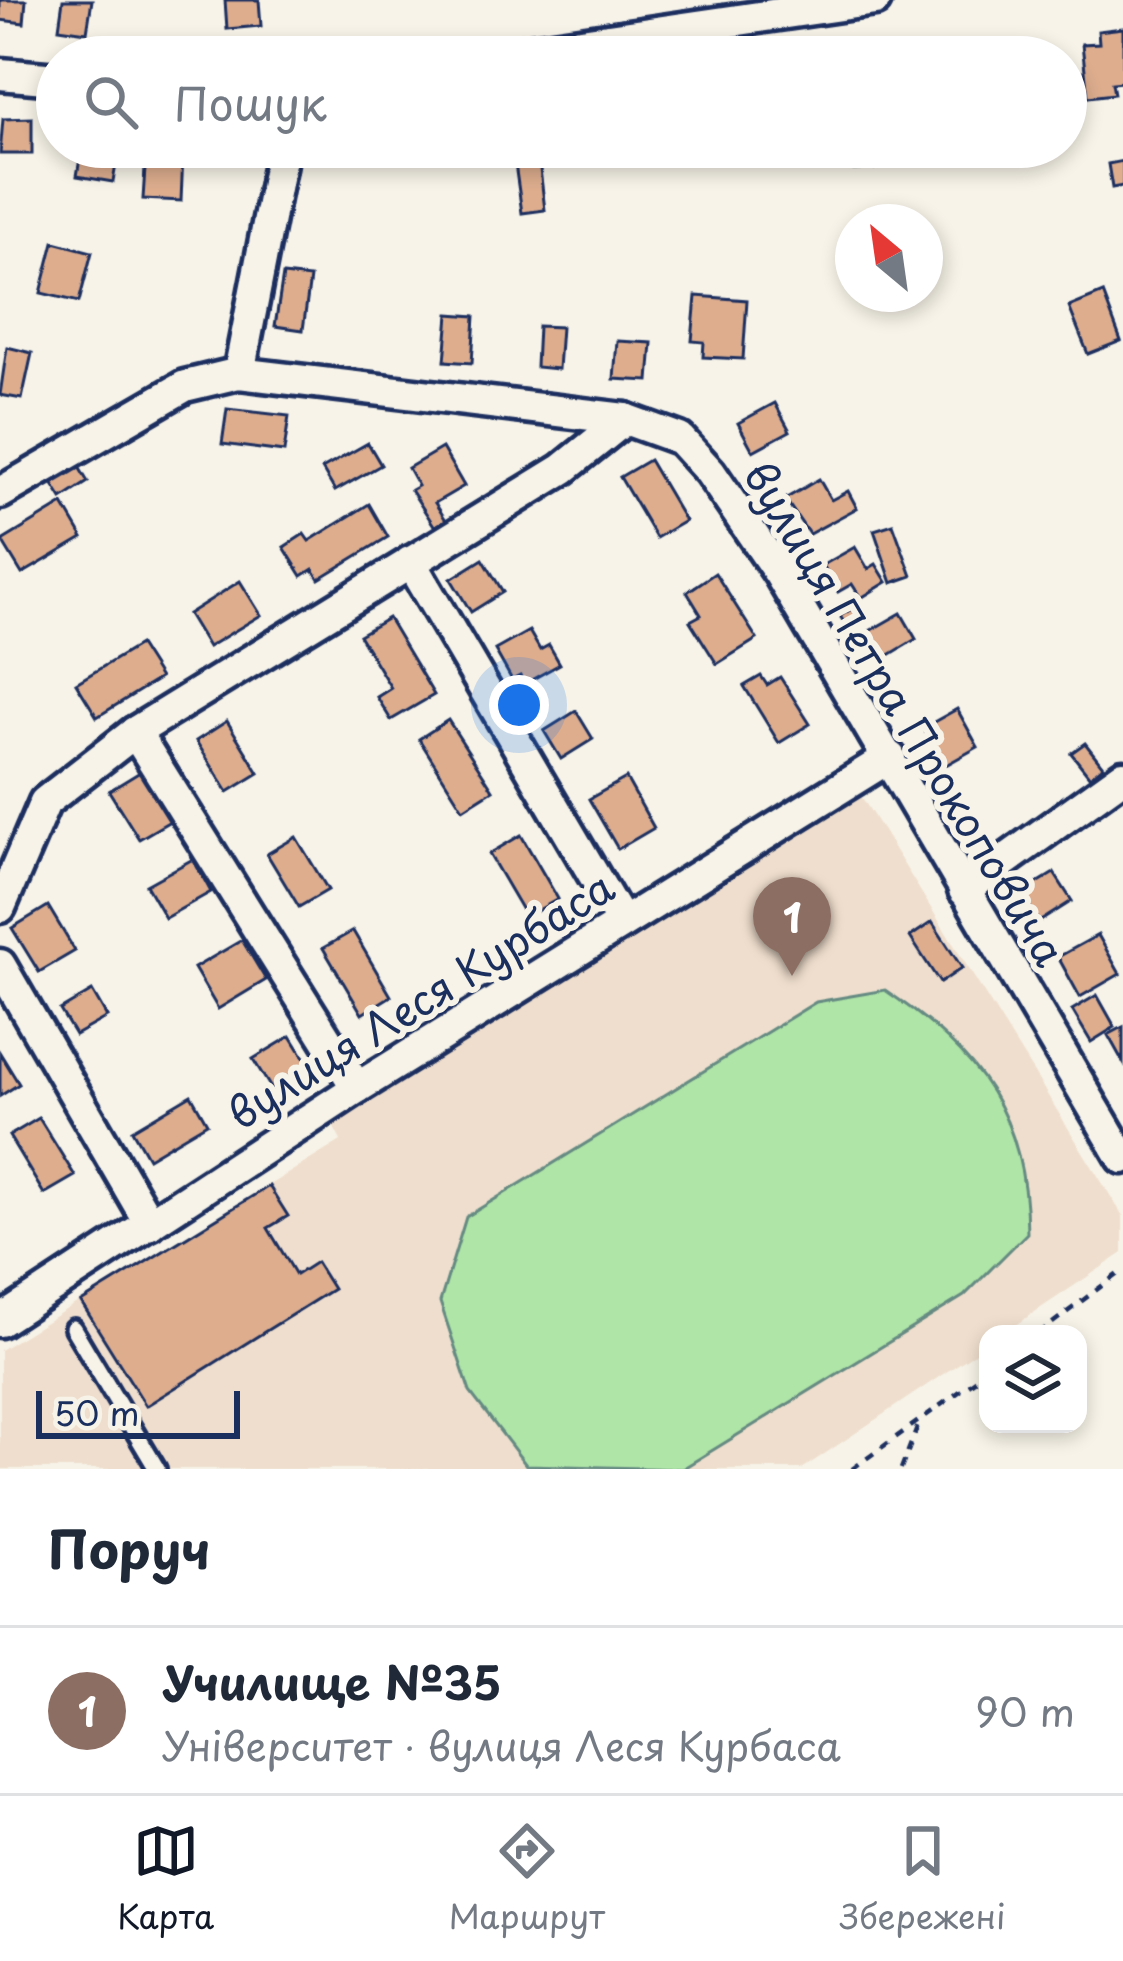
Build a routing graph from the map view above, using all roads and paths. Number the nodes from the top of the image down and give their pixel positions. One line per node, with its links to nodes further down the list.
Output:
1 (875, 0): 2 (street)
2 (629, 36)
3 (0, 74): 4 (street)
4 (36, 78)
5 (280, 168): 6 (street)
6 (239, 373): 7 (street, вулиця Петра Прокоповича); 8 (street, вулиця Петра Прокоповича)
7 (625, 419): 9 (street); 11 (street, вулиця Петра Прокоповича)
8 (0, 493)
9 (410, 562): 10 (street); 15 (street)
10 (135, 732): 14 (street); 17 (street)
11 (890, 757): 13 (street, вулиця Петра Прокоповича); 15 (street, вулиця Леся Курбаса)
12 (1123, 776): 13 (street)
13 (964, 890): 18 (street, вулиця Петра Прокоповича)
14 (0, 907)
15 (622, 923): 17 (street, вулиця Леся Курбаса)
16 (0, 965): 19 (street)
17 (357, 1088): 19 (street, вулиця Леся Курбаса)
18 (1123, 1158)
19 (150, 1224): 21 (street, вулиця Леся Курбаса)
20 (1123, 1270): 22 (path)
21 (0, 1321)
22 (1050, 1325)
23 (73, 1328): 26 (lane)
24 (979, 1378): 25 (path)
25 (919, 1423): 27 (path); 28 (path)
26 (158, 1469)
27 (852, 1469)
28 (901, 1469)

